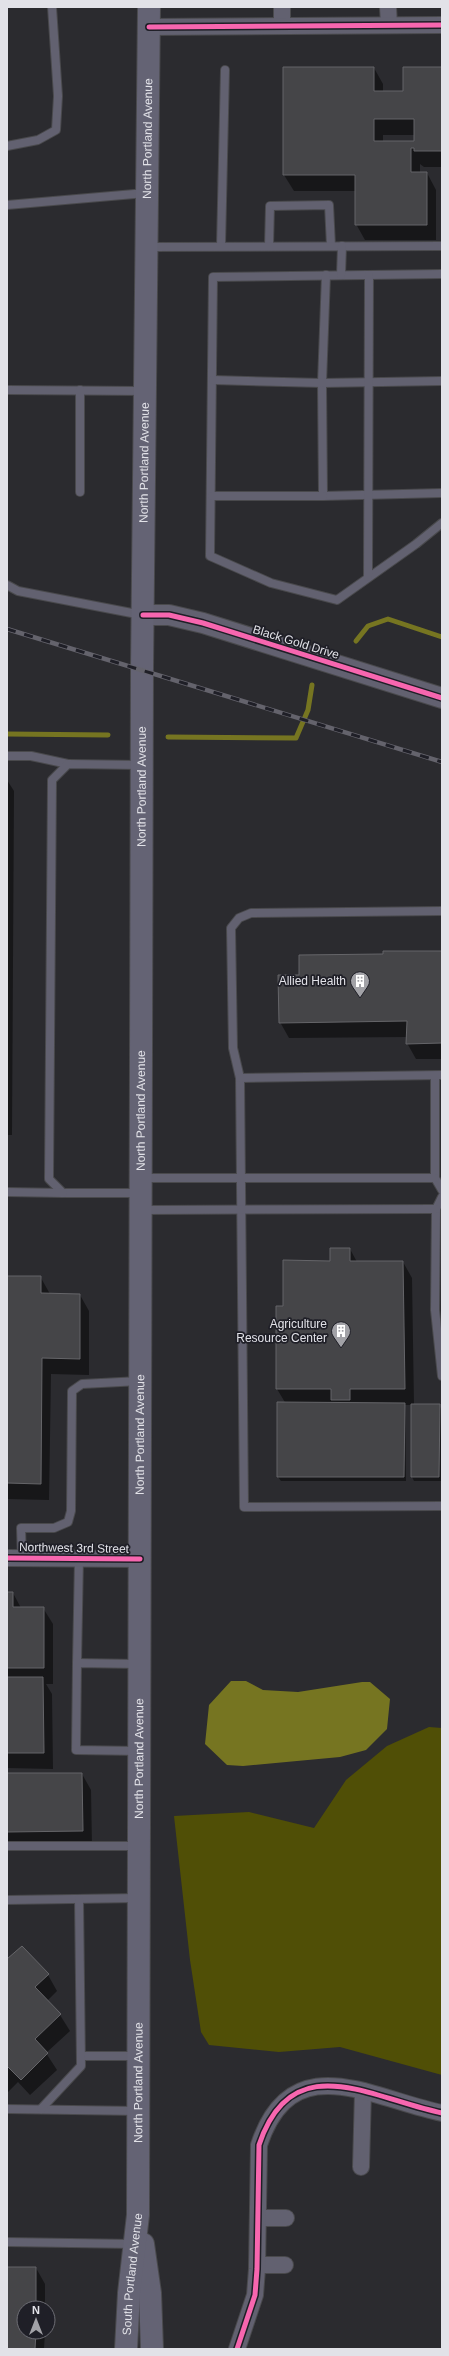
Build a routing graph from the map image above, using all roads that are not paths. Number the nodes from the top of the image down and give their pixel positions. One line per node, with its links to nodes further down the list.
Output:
1 (52, 7): 9 (lane)
2 (282, 7): 7 (street)
3 (388, 7): 5 (street)
4 (149, 17): 7 (street); 10 (main road, North Portland Avenue)
5 (389, 25): 6 (street); 7 (street)
6 (442, 25)
7 (282, 26)
8 (225, 70): 12 (lane)
9 (7, 146)
10 (147, 193): 11 (lane); 17 (main road, North Portland Avenue)
11 (7, 205)
12 (221, 246): 13 (lane); 17 (lane)
13 (270, 246): 14 (lane); 14 (lane)
14 (331, 246): 15 (lane)
15 (342, 246): 16 (lane); 20 (lane)
16 (442, 246)
17 (147, 247): 28 (main road, North Portland Avenue)
18 (442, 274): 21 (lane)
19 (326, 275): 20 (lane); 22 (lane); 25 (lane)
20 (341, 275): 21 (lane)
21 (369, 275): 24 (lane)
22 (213, 380): 25 (lane); 32 (lane)
23 (442, 381): 24 (lane)
24 (369, 382): 25 (lane); 31 (lane)
25 (322, 383): 33 (lane)
26 (7, 390): 27 (lane)
27 (80, 390): 28 (lane); 29 (lane)
28 (145, 391): 37 (main road, North Portland Avenue)
29 (80, 492)
30 (442, 493): 31 (lane)
31 (369, 494): 33 (lane); 35 (lane)
32 (212, 496): 33 (lane); 35 (lane)
33 (323, 496)
34 (442, 523): 35 (lane)
35 (368, 577)
36 (7, 585): 37 (lane)
37 (143, 615): 38 (street, Black Gold Drive); 41 (main road, North Portland Avenue)
38 (442, 698)
39 (7, 756): 40 (lane)
40 (68, 764): 41 (lane); 49 (lane)
41 (142, 765): 50 (main road, North Portland Avenue)
42 (442, 911): 44 (lane)
43 (438, 1076): 44 (lane); 45 (lane)
44 (240, 1078): 46 (lane)
45 (435, 1178): 46 (lane); 47 (lane)
46 (241, 1180): 50 (lane); 53 (lane)
47 (442, 1190)
48 (7, 1192): 49 (lane)
49 (63, 1193): 50 (lane)
50 (141, 1194): 53 (lane); 56 (main road, North Portland Avenue)
51 (442, 1197): 52 (lane)
52 (436, 1209): 53 (lane); 54 (lane)
53 (242, 1210): 57 (lane)
54 (440, 1336): 55 (lane)
55 (442, 1376)
56 (141, 1381): 58 (lane); 60 (main road, North Portland Avenue)
57 (442, 1506)
58 (14, 1558): 59 (street, Northwest 3rd Street)
59 (79, 1558): 60 (street, Northwest 3rd Street); 61 (lane)
60 (140, 1559): 62 (main road, North Portland Avenue)
61 (77, 1663): 62 (lane); 63 (lane)
62 (140, 1664): 63 (main road, North Portland Avenue)
63 (140, 1751): 65 (main road, North Portland Avenue)
64 (7, 1846): 65 (lane)
65 (140, 1846): 66 (main road, North Portland Avenue)
66 (139, 1898): 67 (lane); 70 (main road, North Portland Avenue)
67 (79, 1899): 68 (lane); 69 (lane)
68 (7, 1900)
69 (82, 2056): 70 (lane); 73 (lane)
70 (139, 2056): 74 (main road, North Portland Avenue)
71 (363, 2090): 75 (street); 76 (street); 78 (street)
72 (7, 2109): 73 (lane)
73 (41, 2109): 74 (lane)
74 (139, 2111): 77 (main road, North Portland Avenue)
75 (442, 2113)
76 (361, 2167)
77 (138, 2215): 81 (main road, South Portland Avenue); 85 (main road, South Portland Avenue)
78 (259, 2218): 79 (street); 82 (street)
79 (286, 2218)
80 (7, 2242): 81 (lane)
81 (135, 2244): 84 (main road, South Portland Avenue)
82 (258, 2265): 83 (street); 86 (street)
83 (286, 2265)
84 (126, 2349)
85 (152, 2349)
86 (237, 2349)

